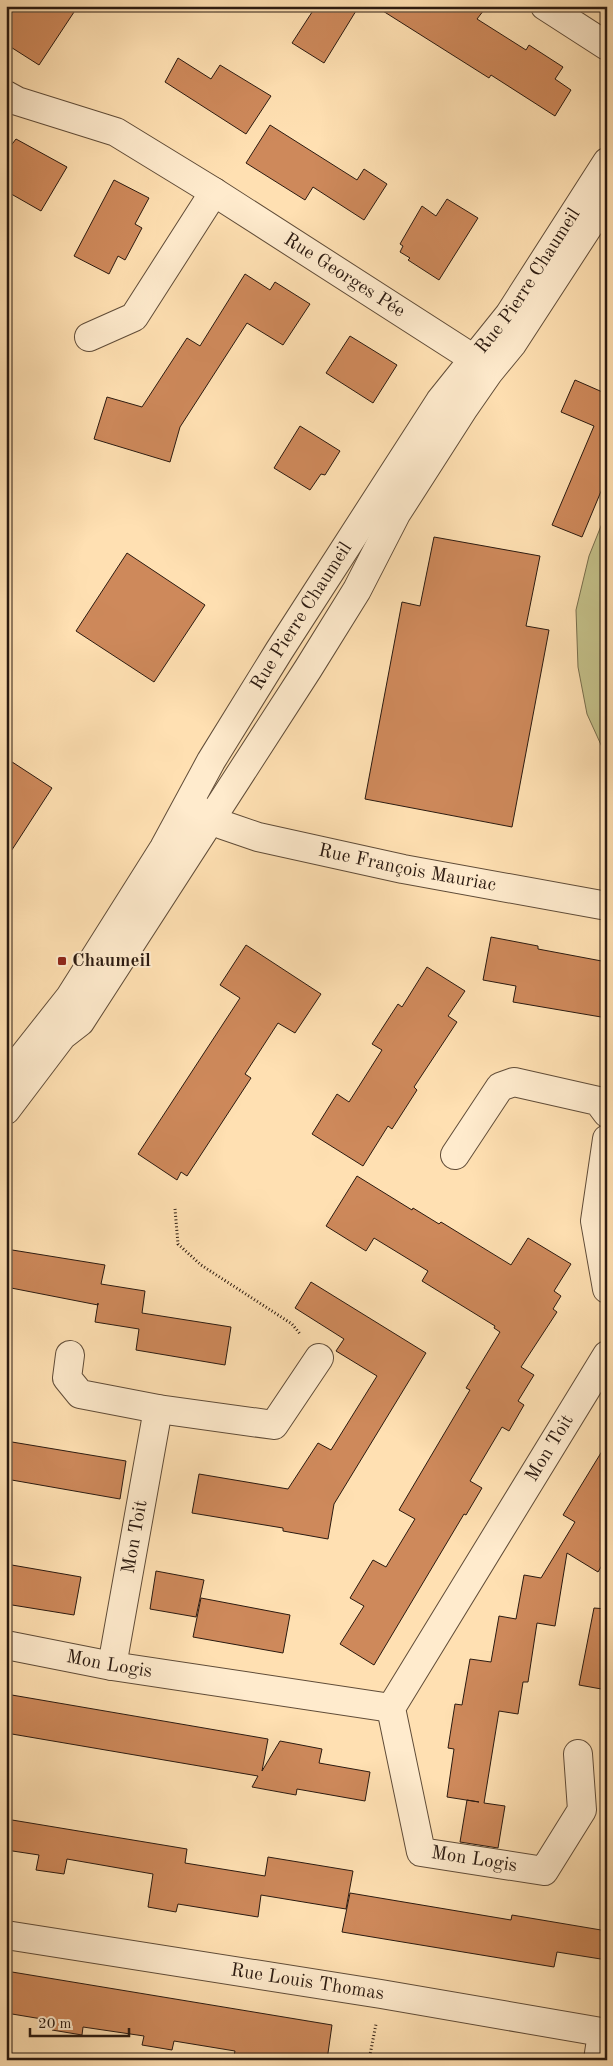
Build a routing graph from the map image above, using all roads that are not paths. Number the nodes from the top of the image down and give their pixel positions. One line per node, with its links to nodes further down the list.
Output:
1 (545, 6): 2 (street)
2 (607, 46)
3 (6, 96): 5 (street, Rue Georges Pée)
4 (607, 162): 8 (street, Rue Pierre Chaumeil)
5 (214, 192): 7 (street); 8 (street, Rue Georges Pée)
6 (607, 198): 10 (street, Rue Pierre Chaumeil)
7 (89, 337)
8 (474, 360): 9 (street, Rue Pierre Chaumeil)
9 (188, 803): 10 (street, Rue François Mauriac); 12 (street, Rue Pierre Chaumeil)
10 (212, 818): 11 (street, Rue François Mauriac); 13 (street, Rue Pierre Chaumeil)
11 (607, 906)
12 (6, 1078)
13 (6, 1110)
14 (607, 1113): 16 (street)
15 (607, 1139): 17 (street)
16 (455, 1155)
17 (607, 1289)
18 (70, 1355): 21 (street)
19 (607, 1355): 24 (street, Mon Toit)
20 (319, 1358): 21 (street)
21 (158, 1409): 23 (street, Mon Toit)
22 (6, 1645): 23 (street, Mon Logis)
23 (112, 1666): 24 (street, Mon Logis)
24 (392, 1708): 25 (street, Mon Logis)
25 (578, 1754)
26 (6, 1934): 27 (street, Rue Louis Thomas)
27 (605, 2033): 28 (street)
28 (598, 2060)

